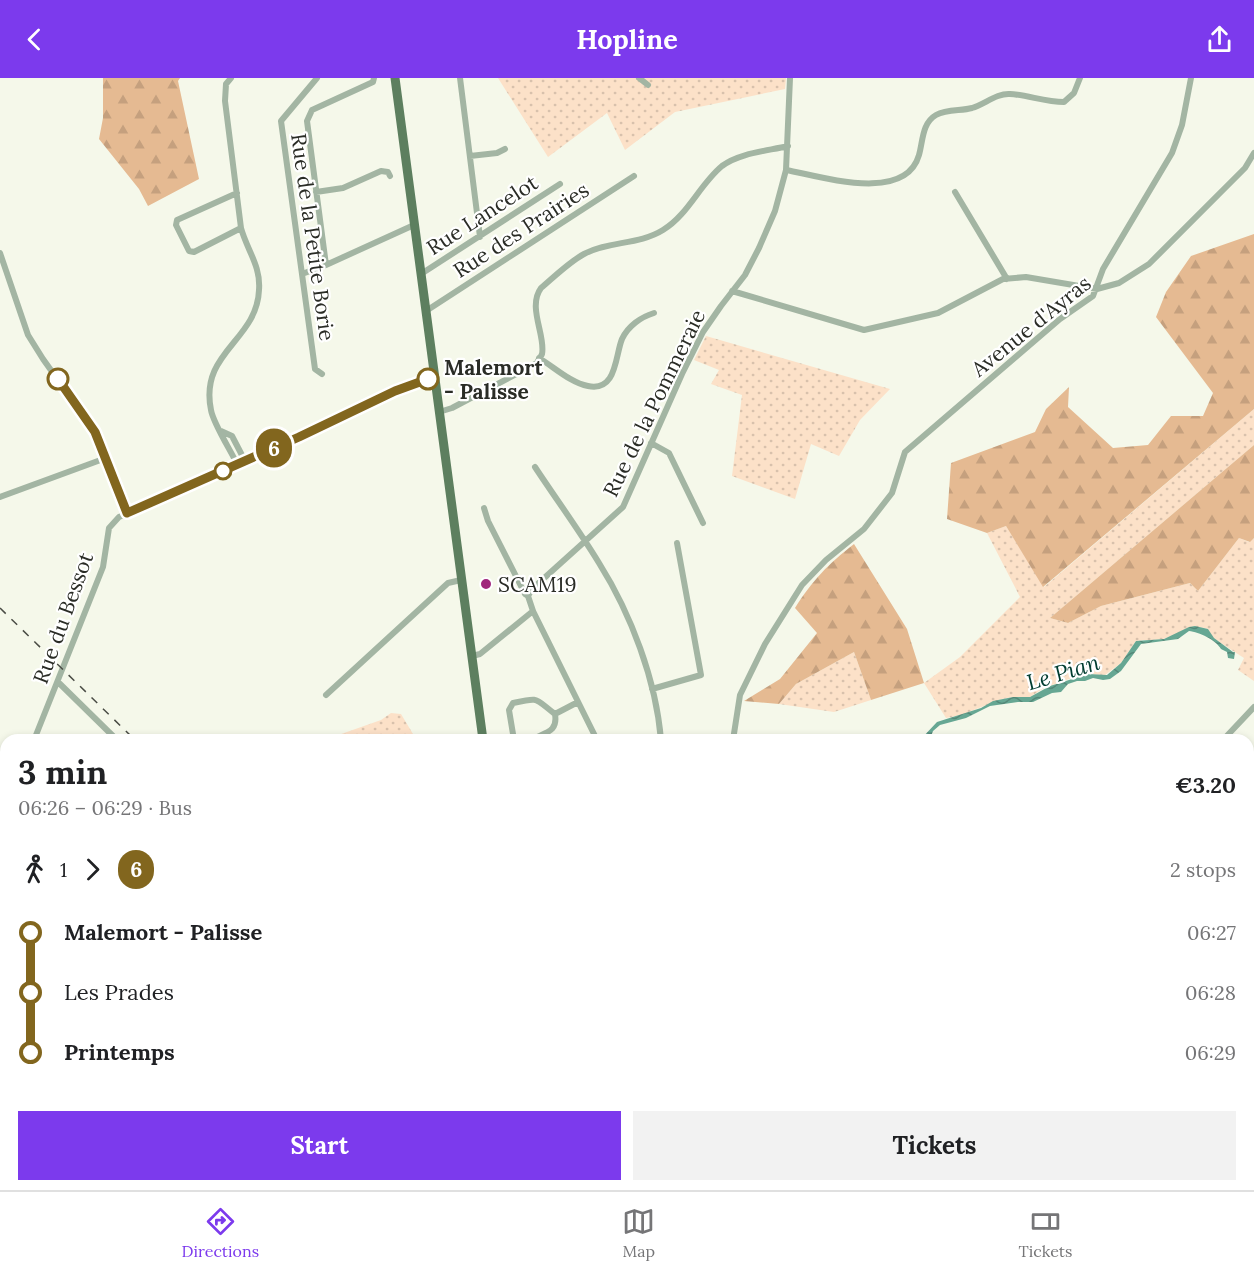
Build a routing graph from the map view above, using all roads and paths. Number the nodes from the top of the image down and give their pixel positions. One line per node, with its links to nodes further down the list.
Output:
1 (231, 78): 21 (street)
2 (317, 78): 27 (street, Rue de la Petite Borie)
3 (374, 78): 19 (street)
4 (395, 78): 22 (main road)
5 (460, 78): 14 (street)
6 (639, 78): 10 (street)
7 (790, 78): 11 (street, Rue de la Pommeraie)
8 (1080, 78): 15 (street)
9 (1191, 78): 30 (street)
10 (648, 84)
11 (788, 147): 15 (street, Rue de la Pommeraie); 34 (street)
12 (505, 149): 14 (street)
13 (1254, 153): 30 (street, Avenue d'Ayras)
14 (470, 156): 24 (street)
15 (786, 170): 31 (street, Rue de la Pommeraie)
16 (390, 176): 19 (street)
17 (634, 176): 32 (street, Rue des Prairies)
18 (560, 184): 24 (street, Rue Lancelot)
19 (316, 192): 26 (street)
20 (955, 192): 29 (street)
21 (237, 193): 23 (street); 23 (street)
22 (414, 225): 26 (street); 28 (main road)
23 (242, 228): 38 (street)
24 (480, 237): 28 (street, Rue Lancelot)
25 (0, 254): 40 (street)
26 (326, 265): 27 (street)
27 (302, 274): 35 (street, Rue de la Petite Borie)
28 (421, 274): 32 (main road)
29 (1006, 279): 30 (street); 31 (street)
30 (1097, 289): 67 (street, Avenue d'Ayras)
31 (732, 291): 39 (street, Rue de la Pommeraie)
32 (426, 311): 36 (main road)
33 (654, 313): 34 (street)
34 (539, 358): 37 (street)
35 (322, 374)
36 (435, 377): 37 (main road); 41 (street)
37 (439, 412): 50 (main road)
38 (221, 431): 41 (street); 42 (street)
39 (651, 443): 47 (street); 48 (street, Rue de la Pommeraie)
40 (106, 458): 44 (street); 46 (street)
41 (245, 461): 42 (street)
42 (237, 464): 46 (street)
43 (535, 467): 48 (street)
44 (0, 497)
45 (484, 508): 51 (street)
46 (127, 513): 54 (street, Rue du Bessot)
47 (703, 523)
48 (585, 541): 51 (street, Rue de la Pommeraie); 55 (street)
49 (677, 543): 55 (street)
50 (462, 580): 53 (main road); 56 (street)
51 (528, 596): 52 (street)
52 (532, 611): 53 (street); 57 (street)
53 (472, 656): 62 (main road)
54 (58, 682): 60 (street, Rue du Bessot); 61 (street)
55 (652, 689): 66 (street)
56 (326, 695)
57 (578, 702): 59 (street); 65 (street)
58 (1254, 707): 68 (street)
59 (555, 714): 63 (street); 64 (street)
60 (36, 734)
61 (111, 734)
62 (482, 734)
63 (513, 734)
64 (543, 734)
65 (594, 734)
66 (660, 734)
67 (734, 734)
68 (1229, 734)

